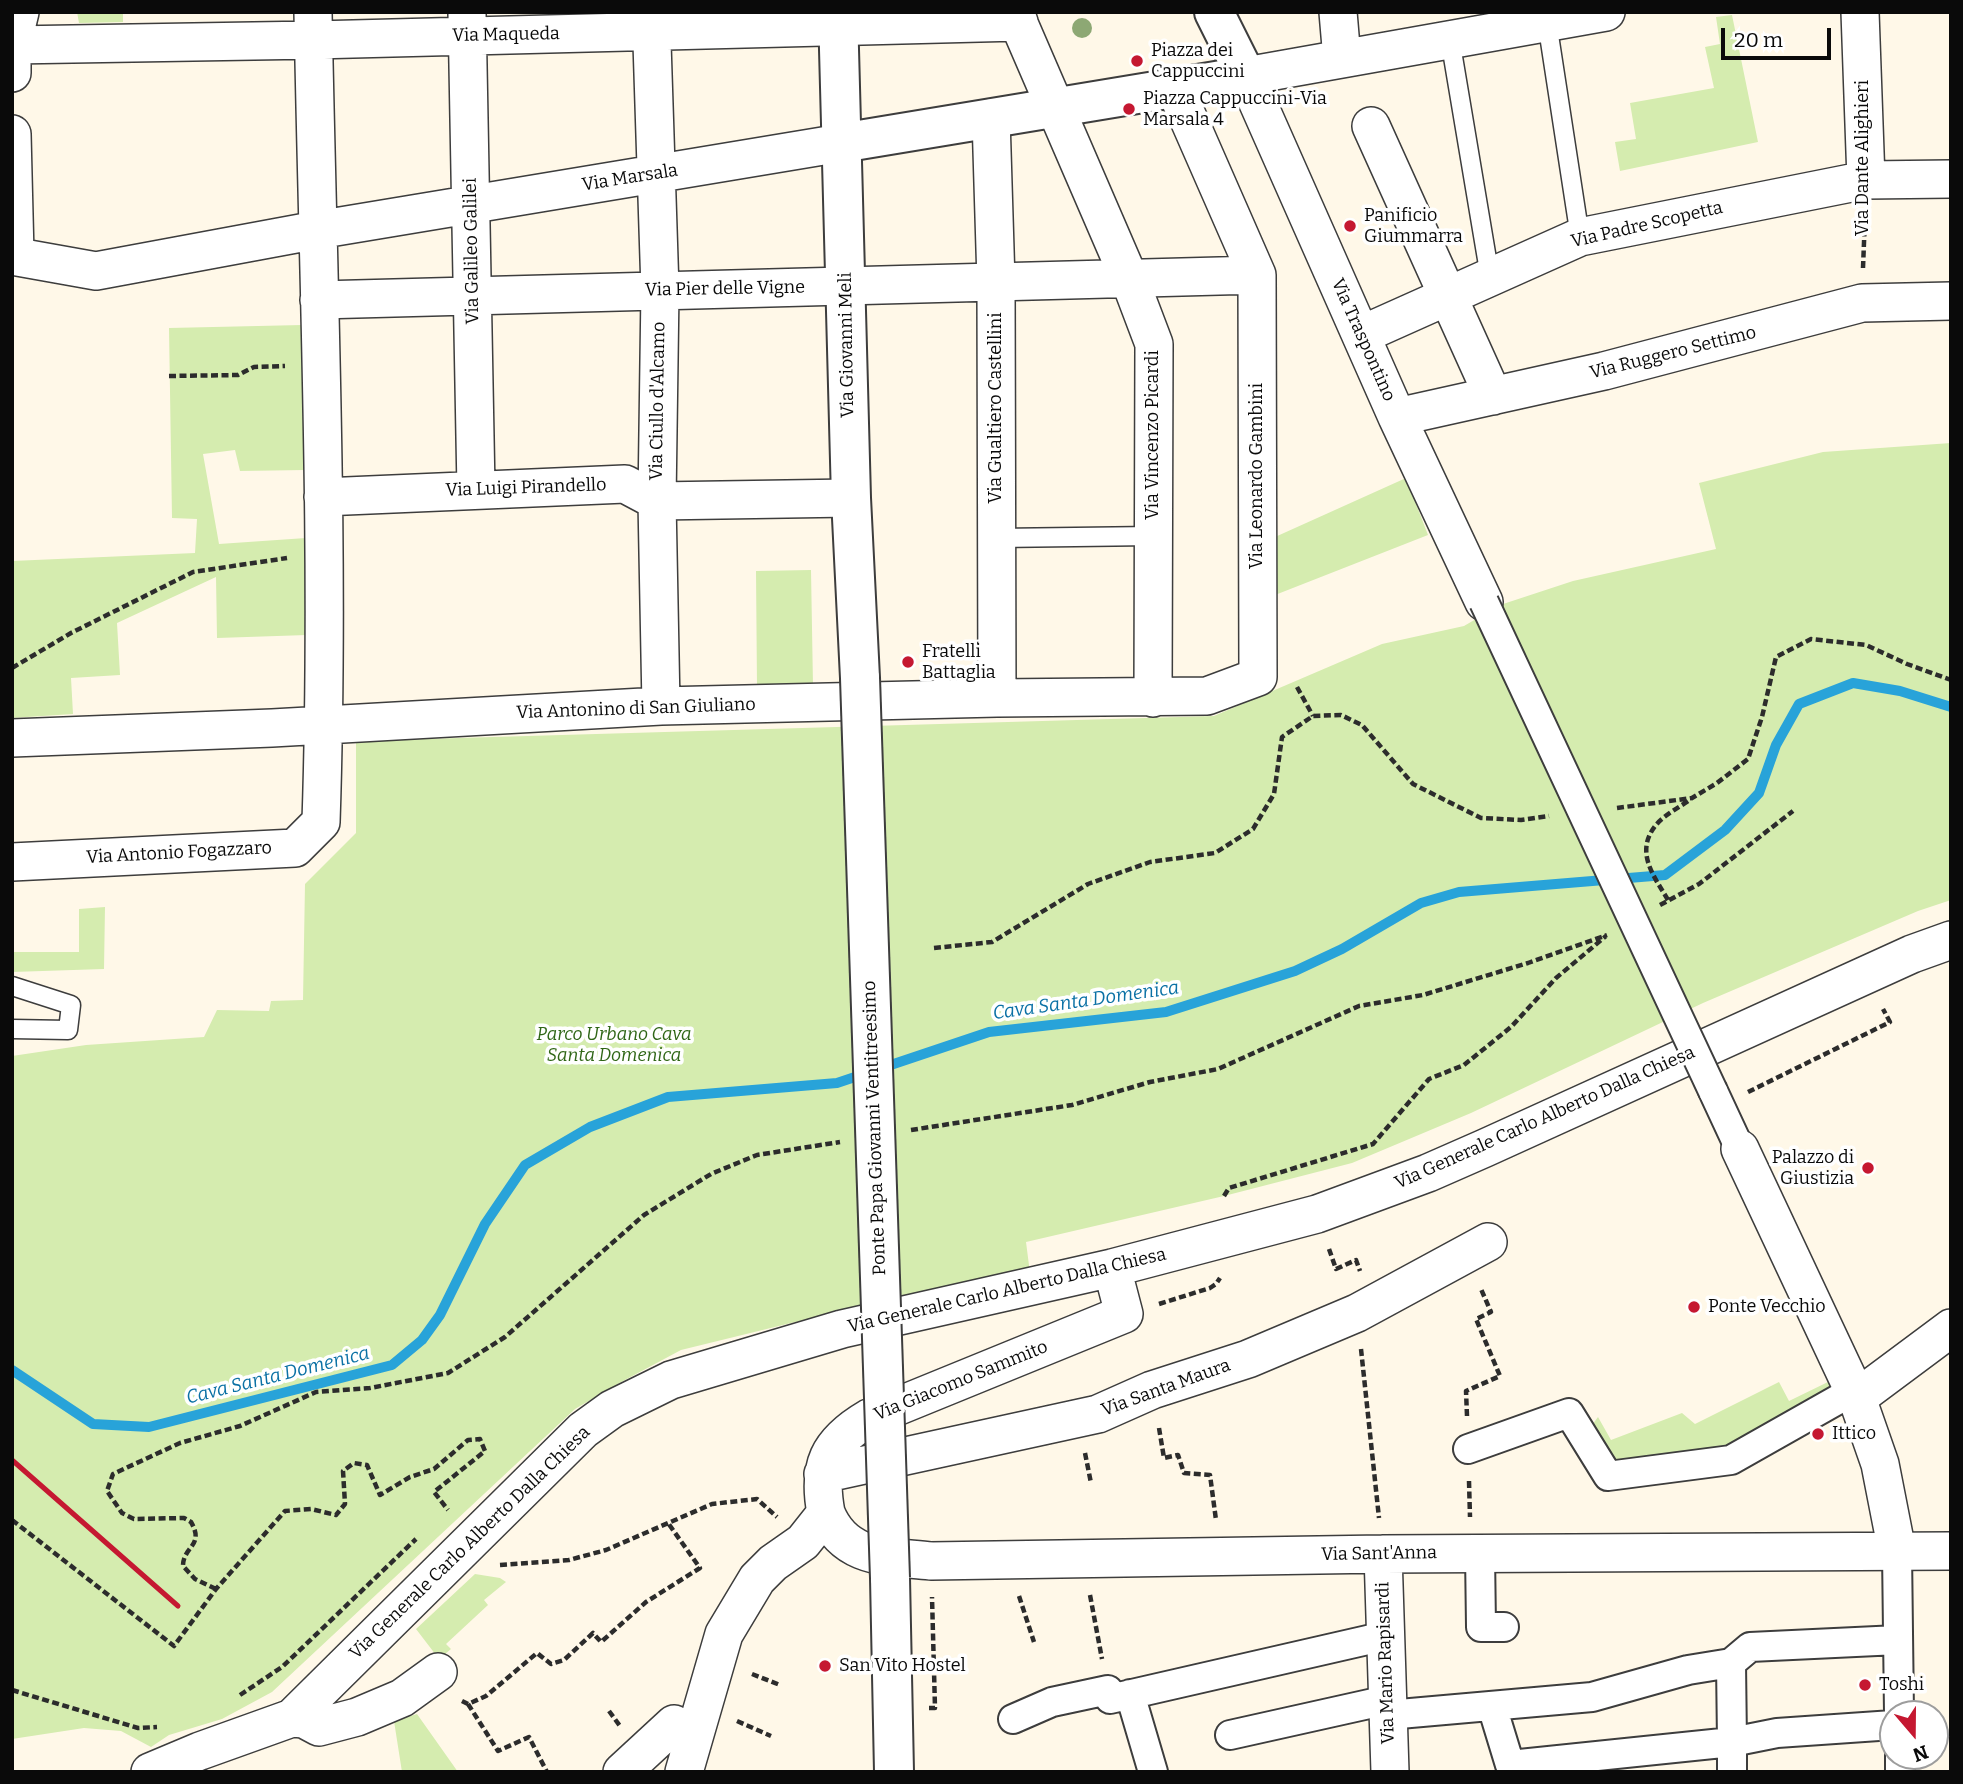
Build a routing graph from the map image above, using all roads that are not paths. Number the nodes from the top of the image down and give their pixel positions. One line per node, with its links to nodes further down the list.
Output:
1 (20, 12): 12 (street)
2 (1214, 12): 15 (street)
3 (1338, 12): 13 (street)
4 (1860, 12): 24 (street, Via Dante Alighieri)
5 (1579, 16): 11 (street); 27 (lane)
6 (1011, 19): 7 (street, Via Maqueda); 17 (street, Via Vincenzo Picardi)
7 (839, 20): 8 (street, Via Maqueda); 21 (street, Via Giovanni Meli)
8 (651, 22): 9 (street, Via Maqueda); 22 (street, Via Ciullo d'Alcamo)
9 (467, 24): 10 (street, Via Maqueda); 25 (street, Via Galileo Galilei)
10 (313, 26): 12 (street, Via Maqueda); 26 (street, Via Antonio Fogazzaro)
11 (1450, 39): 13 (street); 30 (lane)
12 (12, 45): 14 (street)
13 (1342, 59): 15 (street)
14 (12, 73)
15 (1246, 76): 16 (street, Via Marsala); 39 (street, Via Traspontino)
16 (1175, 88): 17 (street, Via Marsala); 29 (street)
17 (1057, 107): 18 (street, Via Marsala); 31 (street, Via Vincenzo Picardi)
18 (991, 118): 21 (street, Via Marsala); 32 (street, Via Gualtiero Castellini)
19 (1371, 126): 36 (street)
20 (12, 134): 28 (street)
21 (841, 144): 22 (street, Via Marsala); 33 (street, Via Giovanni Meli)
22 (656, 173): 25 (street, Via Marsala); 34 (street, Via Ciullo d'Alcamo)
23 (1951, 179): 24 (street, Via Padre Scopetta)
24 (1866, 180): 27 (street, Via Padre Scopetta)
25 (471, 204): 26 (street, Via Marsala); 35 (street, Via Galileo Galilei)
26 (317, 230): 28 (street, Via Marsala); 37 (street, Via Antonio Fogazzaro)
27 (1580, 237): 30 (street, Via Padre Scopetta)
28 (14, 255)
29 (1257, 275): 31 (street, Via Pier delle Vigne); 49 (street, Via Leonardo Gambini)
30 (1490, 277): 36 (street, Via Padre Scopetta)
31 (1129, 278): 32 (street, Via Pier delle Vigne); 46 (street, Via Vincenzo Picardi)
32 (996, 282): 33 (street, Via Pier delle Vigne); 47 (street, Via Gualtiero Castellini)
33 (845, 286): 34 (street, Via Pier delle Vigne); 44 (street, Via Giovanni Meli)
34 (660, 290): 35 (street, Via Pier delle Vigne); 45 (street, Via Ciullo d'Alcamo)
35 (473, 295): 37 (street, Via Pier delle Vigne); 42 (street, Via Galileo Galilei)
36 (1448, 296): 39 (street, Via Padre Scopetta); 40 (street)
37 (319, 299): 43 (street, Via Antonio Fogazzaro)
38 (1951, 301): 40 (street, Via Ruggero Settimo)
39 (1361, 335): 41 (street, Via Traspontino)
40 (1493, 396): 41 (street, Via Ruggero Settimo)
41 (1397, 417): 48 (street, Via Traspontino)
42 (476, 490): 43 (street, Via Luigi Pirandello); 45 (street, Via Luigi Pirandello)
43 (323, 497): 54 (street, Via Antonio Fogazzaro)
44 (851, 498): 45 (street, Via Luigi Pirandello); 50 (street, Via Giovanni Meli)
45 (657, 501): 53 (street, Via Ciullo d'Alcamo)
46 (1153, 536): 47 (lane); 52 (street, Via Vincenzo Picardi)
47 (997, 538): 51 (street, Via Gualtiero Castellini)
48 (1484, 602): 60 (street, bridge)
49 (1258, 677): 52 (street, Via Antonino di San Giuliano)
50 (860, 678): 90 (street, Ponte Papa Giovanni Ventitreesimo, bridge)
51 (997, 698): 52 (street, Via Antonino di San Giuliano); 53 (street, Via Antonino di San Giuliano)
52 (1153, 698)
53 (661, 706): 54 (street, Via Antonino di San Giuliano)
54 (324, 724): 55 (street, Via Antonino di San Giuliano); 56 (street, Via Antonio Fogazzaro)
55 (12, 738)
56 (12, 862)
57 (1951, 940): 62 (street, Via Generale Carlo Alberto Dalla Chiesa)
58 (12, 986): 59 (lane)
59 (12, 1028)
60 (1740, 1149): 64 (street)
61 (1477, 1248): 66 (street, Via Santa Maura)
62 (1112, 1268): 66 (street, Via Giacomo Sammito); 81 (street, Via Generale Carlo Alberto Dalla Chiesa)
63 (1951, 1328): 64 (street)
64 (1855, 1395): 65 (street); 68 (street)
65 (1468, 1449)
66 (823, 1474): 67 (street, Via Giacomo Sammito)
67 (826, 1513): 71 (street, Via Sant'Anna); 89 (street)
68 (1897, 1551): 69 (street, Via Sant'Anna); 70 (street, Via Sant'Anna); 74 (street)
69 (1951, 1551)
70 (1476, 1553): 71 (street, Via Sant'Anna); 72 (street)
71 (1383, 1554): 73 (street, Via Mario Rapisardi)
72 (1504, 1627)
73 (1385, 1636): 77 (street); 80 (street, Via Mario Rapisardi)
74 (1898, 1640): 75 (street); 78 (street)
75 (1731, 1662): 79 (street); 86 (street)
76 (438, 1672): 81 (street)
77 (1119, 1692): 82 (street); 91 (street)
78 (1899, 1700)
79 (1492, 1706): 80 (street); 86 (street)
80 (1387, 1707): 85 (street); 92 (street, Via Mario Rapisardi)
81 (292, 1718): 87 (street, Via Generale Carlo Alberto Dalla Chiesa)
82 (1013, 1719)
83 (674, 1724): 88 (street)
84 (1879, 1726): 86 (street)
85 (1230, 1735)
86 (1732, 1742): 93 (street)
87 (150, 1772)
88 (622, 1772)
89 (684, 1772)
90 (894, 1772)
91 (1153, 1772)
92 (1390, 1772)
93 (1732, 1772)

